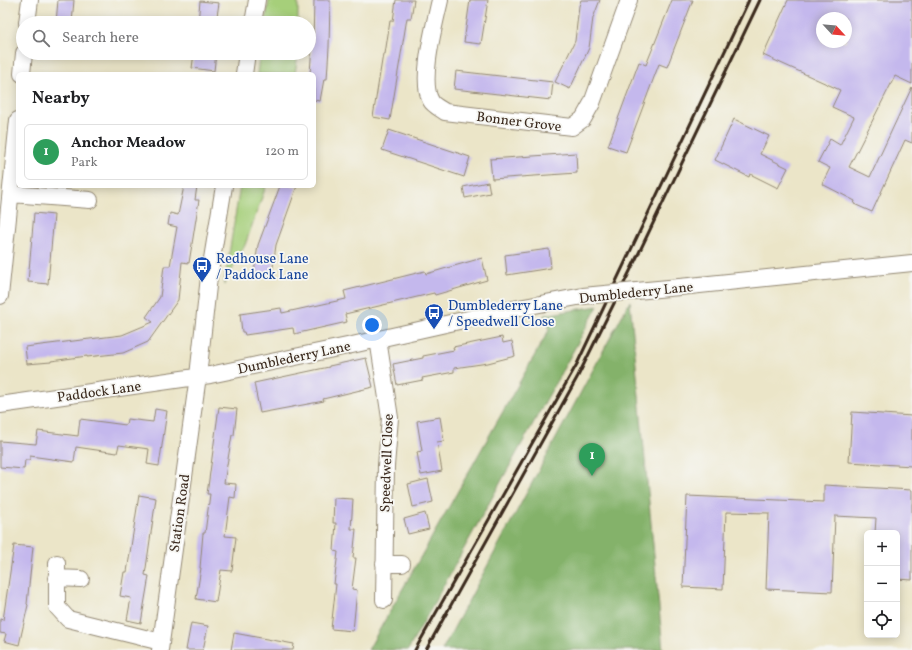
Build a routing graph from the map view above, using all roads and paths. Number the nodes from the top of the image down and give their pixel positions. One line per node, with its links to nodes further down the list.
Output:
1 (30, 0): 5 (street)
2 (257, 0): 6 (street)
3 (440, 0): 4 (street, Bonner Grove)
4 (629, 0)
5 (28, 16)
6 (254, 16)
7 (23, 60): 9 (street)
8 (246, 60): 10 (street)
9 (22, 72)
10 (244, 72)
11 (16, 141): 13 (street)
12 (224, 188): 18 (street, Station Road)
13 (11, 194): 14 (street); 16 (street)
14 (90, 200)
15 (912, 263): 17 (street, Dumblederry Lane, bridge)
16 (0, 296)
17 (378, 339): 18 (street, Dumblederry Lane); 20 (street, Speedwell Close)
18 (198, 376): 19 (street, Paddock Lane); 24 (street, Station Road)
19 (0, 405)
20 (384, 564): 21 (street); 23 (street, Speedwell Close)
21 (402, 564)
22 (81, 579): 24 (street)
23 (384, 600)
24 (160, 646)

